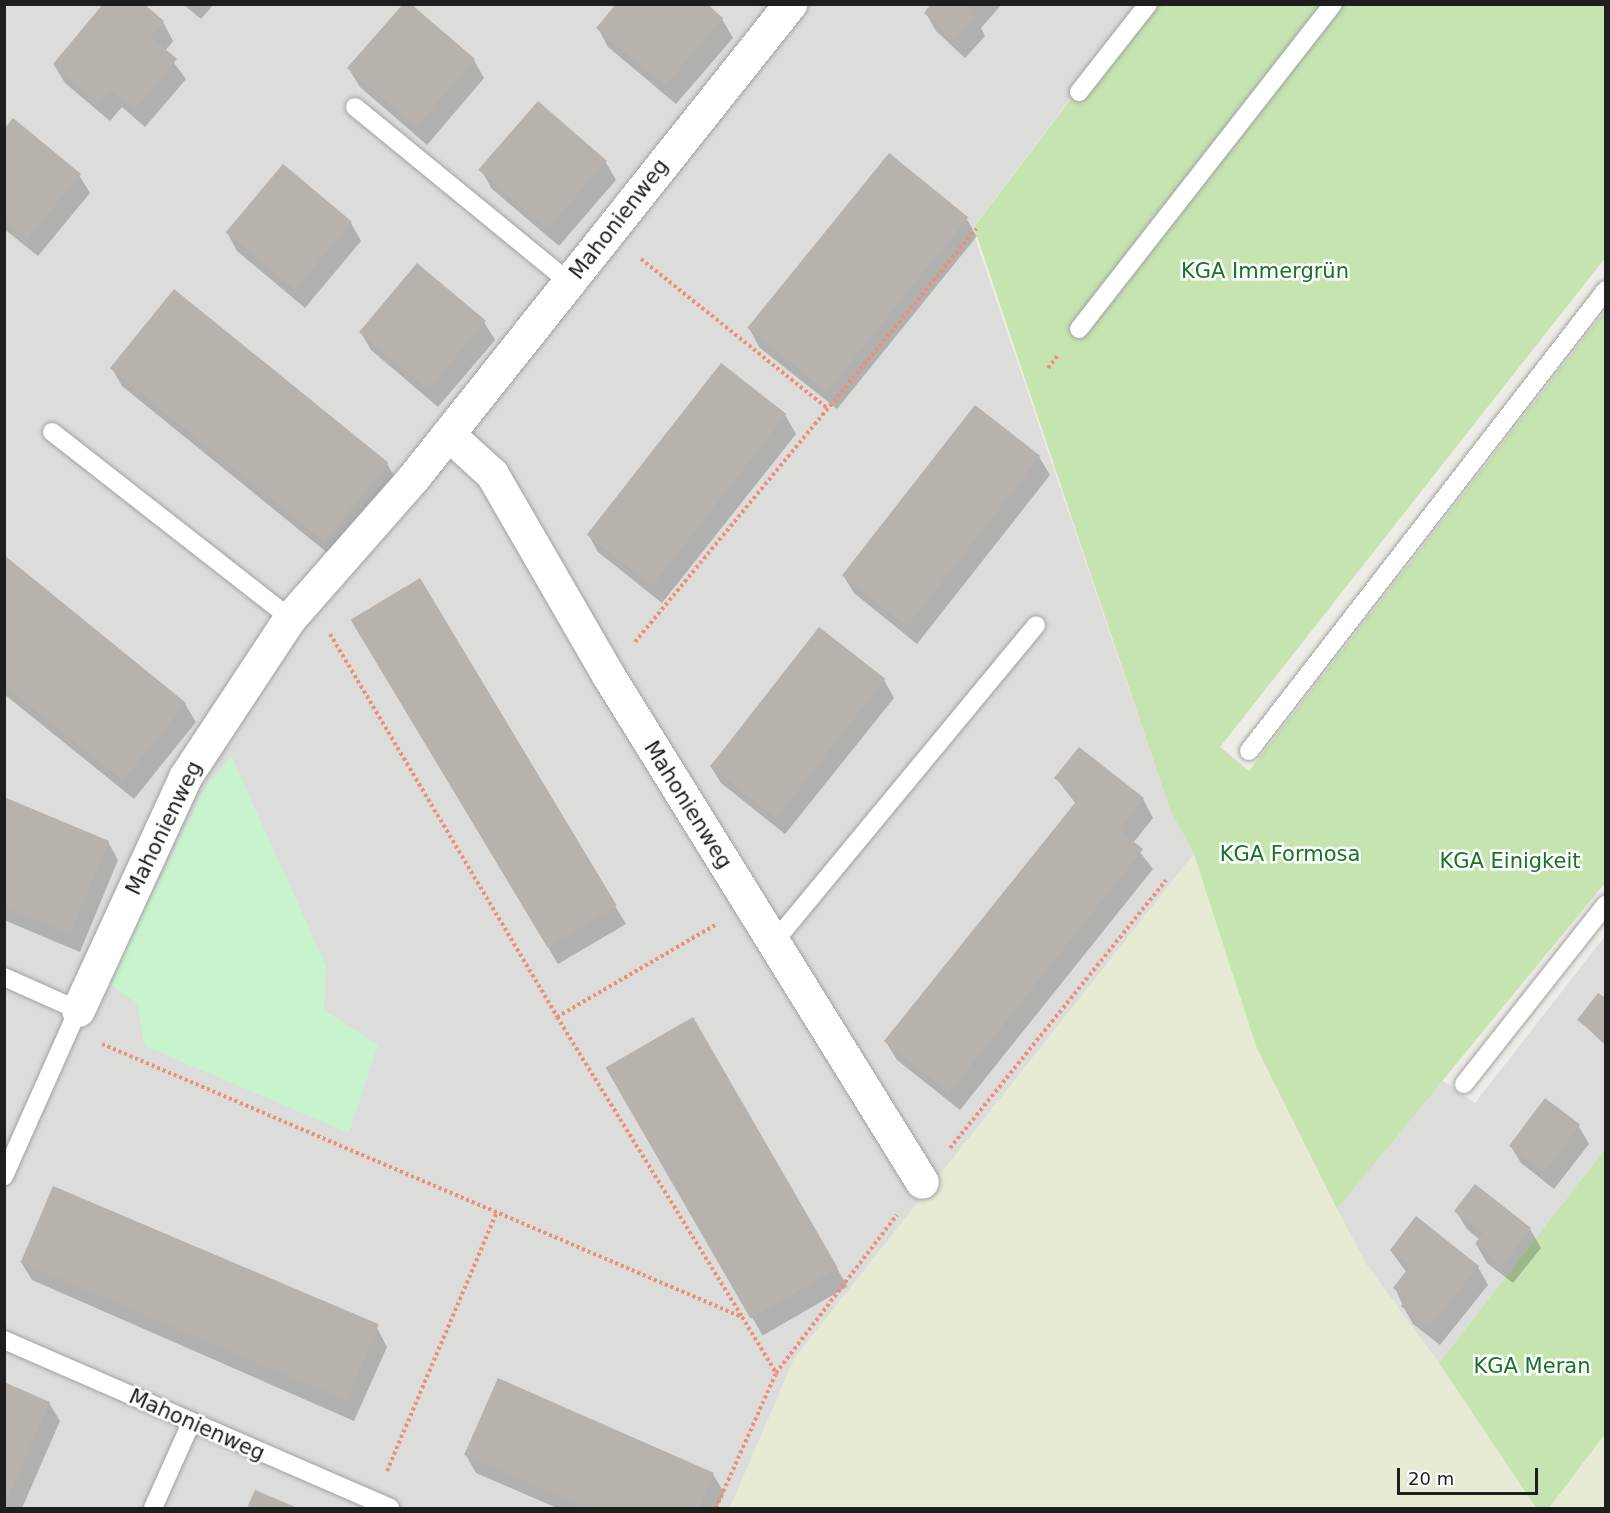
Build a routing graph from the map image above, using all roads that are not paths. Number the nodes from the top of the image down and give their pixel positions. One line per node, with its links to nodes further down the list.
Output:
1 (790, 4): 6 (street, Mahonienweg)
2 (1148, 4): 4 (lane)
3 (1333, 4): 8 (lane)
4 (1079, 92)
5 (355, 107): 6 (lane)
6 (569, 282): 10 (street, Mahonienweg)
7 (1605, 290): 13 (lane)
8 (1079, 329)
9 (52, 432): 11 (lane)
10 (448, 434): 11 (street, Mahonienweg); 15 (street, Mahonienweg)
11 (300, 608): 17 (street, Mahonienweg)
12 (1036, 625): 15 (lane)
13 (1249, 751)
14 (1605, 904): 18 (lane)
15 (774, 942): 20 (street, Mahonienweg)
16 (4, 977): 17 (lane)
17 (74, 1020): 19 (lane, Mahonienweg)
18 (1464, 1084)
19 (4, 1176)
20 (922, 1182)
21 (4, 1340): 22 (lane, Mahonienweg)
22 (191, 1423): 23 (lane, Mahonienweg); 24 (lane)
23 (382, 1505)
24 (153, 1509)

